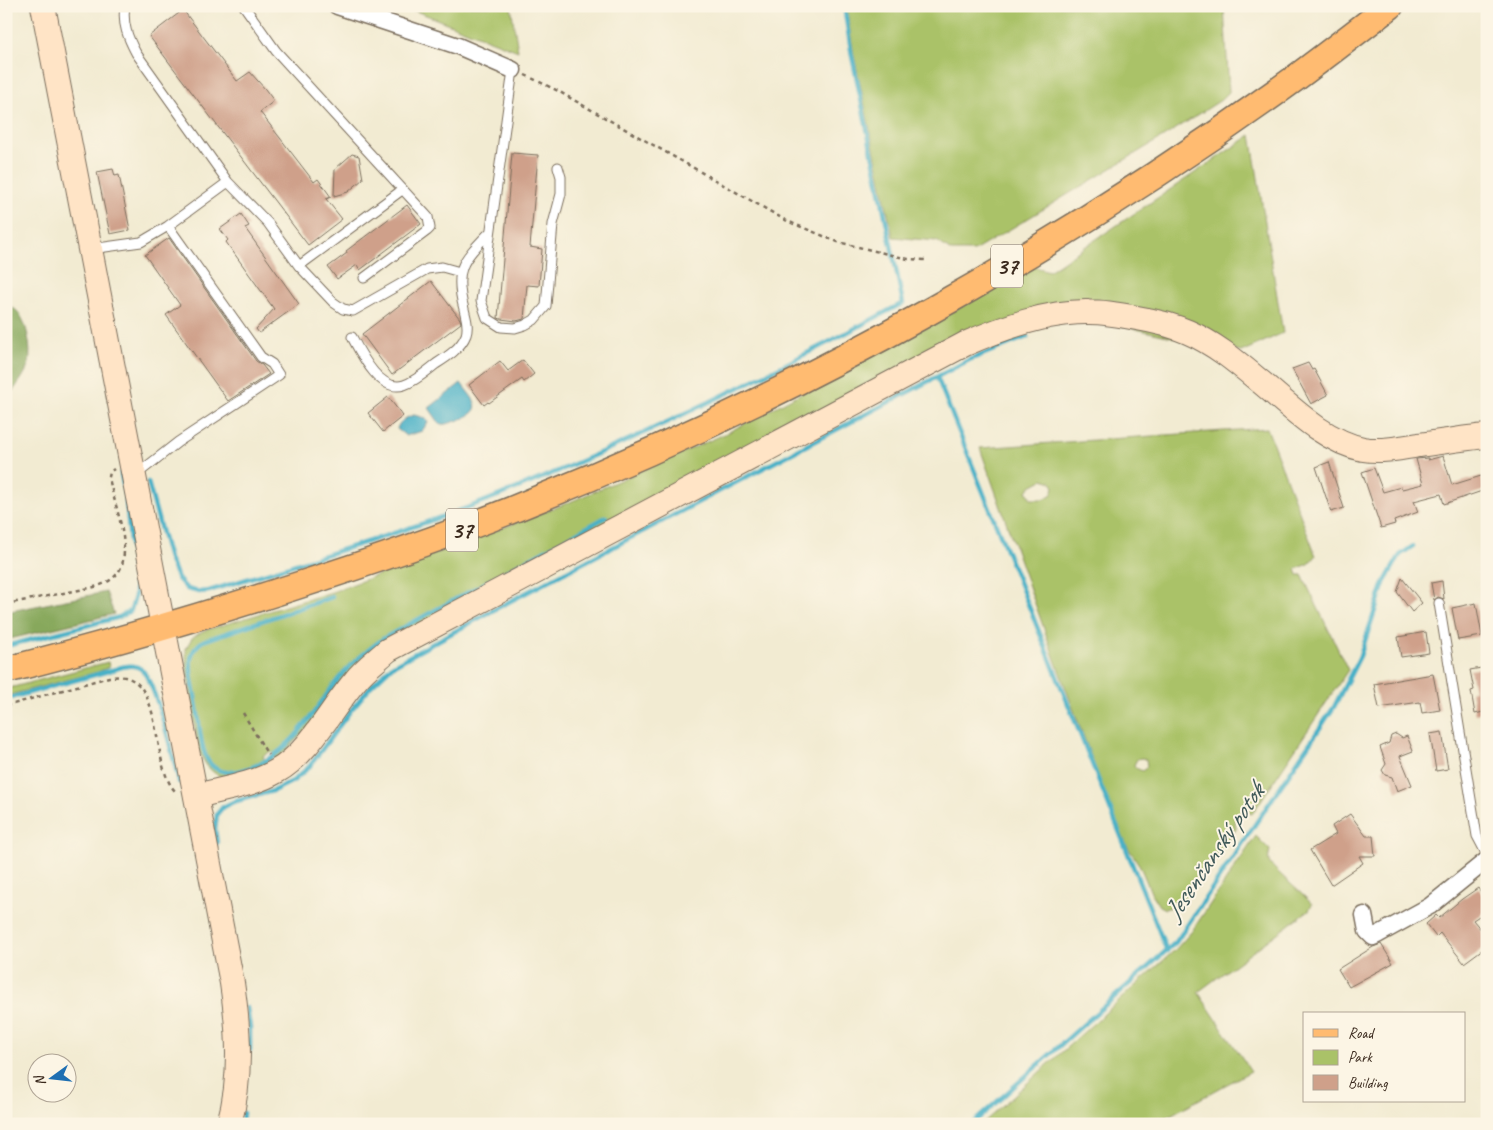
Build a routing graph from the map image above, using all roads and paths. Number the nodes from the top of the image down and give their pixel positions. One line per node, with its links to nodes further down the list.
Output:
1 (44, 6): 12 (street)
2 (125, 6): 8 (lane)
3 (244, 6): 9 (lane)
4 (337, 6): 6 (street)
5 (1390, 6): 22 (main road, 37)
6 (513, 70): 11 (lane); 13 (path)
7 (558, 167): 11 (lane)
8 (228, 182): 10 (lane); 14 (lane)
9 (402, 190): 14 (lane); 16 (lane)
10 (168, 226): 12 (lane); 19 (lane)
11 (490, 232): 15 (lane)
12 (91, 249): 19 (street)
13 (927, 260)
14 (299, 266): 15 (lane)
15 (460, 272): 17 (lane)
16 (364, 278)
17 (352, 337)
18 (1487, 436): 27 (street)
19 (133, 467): 21 (path); 22 (street)
20 (1438, 603): 28 (lane)
21 (6, 604)
22 (164, 627): 23 (main road, 37); 27 (street)
23 (6, 670)
24 (6, 706): 27 (path)
25 (243, 713): 26 (path)
26 (267, 753)
27 (196, 796): 31 (street)
28 (1487, 855)
29 (1487, 860): 30 (street)
30 (1364, 914)
31 (229, 1124)

